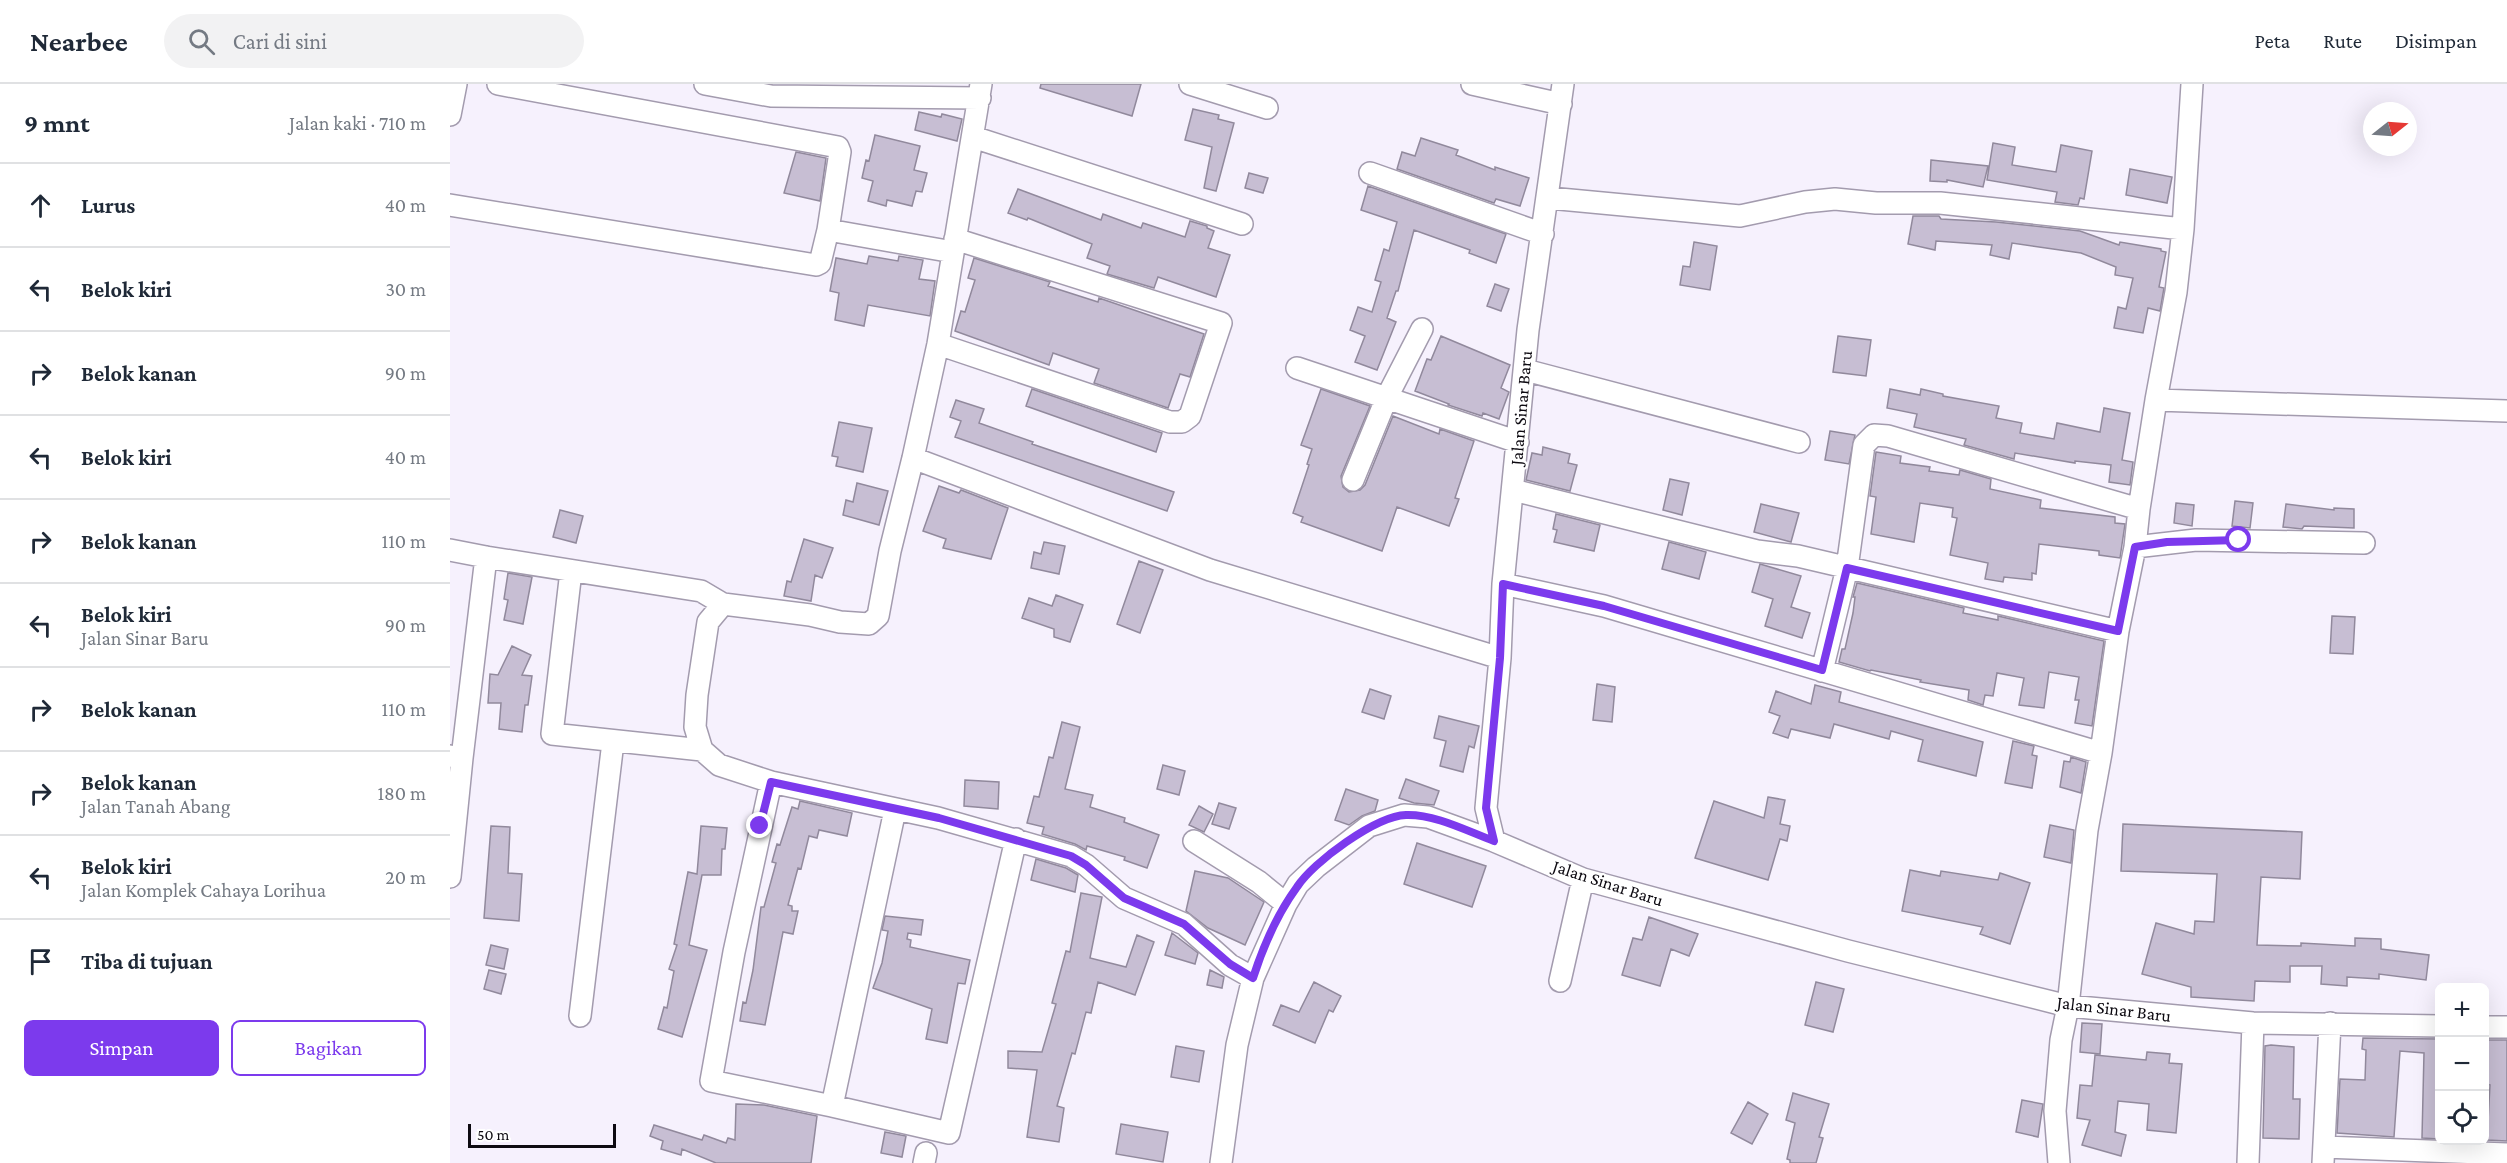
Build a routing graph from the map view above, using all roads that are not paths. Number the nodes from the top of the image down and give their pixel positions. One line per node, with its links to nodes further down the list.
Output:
1 (456, 84): 11 (street)
2 (498, 84): 7 (street)
3 (705, 84): 8 (street)
4 (1190, 84): 10 (street)
5 (1472, 84): 9 (street)
6 (2192, 84): 17 (street)
7 (566, 91): 18 (street)
8 (980, 91): 12 (street)
9 (1562, 94): 14 (street, Jalan Sinar Baru)
10 (1267, 108)
11 (450, 115)
12 (973, 137): 16 (street); 20 (street)
13 (1370, 173): 19 (street)
14 (1548, 198): 17 (street); 19 (street, Jalan Sinar Baru)
15 (450, 205): 18 (street)
16 (1242, 224)
17 (2183, 229): 26 (street)
18 (828, 230): 20 (street)
19 (1543, 234): 24 (street, Jalan Sinar Baru)
20 (954, 246): 22 (street); 22 (street)
21 (1422, 329): 25 (street)
22 (938, 344): 30 (street)
23 (1297, 368): 25 (street)
24 (1525, 370): 28 (street, Jalan Sinar Baru); 29 (street)
25 (1387, 397): 28 (street); 31 (street)
26 (2156, 400): 27 (street); 33 (street)
27 (2507, 411)
28 (1518, 442): 32 (street, Jalan Sinar Baru)
29 (1799, 442)
30 (913, 458): 41 (street); 43 (street)
31 (1353, 480)
32 (1513, 490): 38 (street); 40 (street, Jalan Sinar Baru)
33 (2139, 509): 35 (street); 38 (street)
34 (2364, 543): 35 (street)
35 (2135, 547): 42 (street)
36 (450, 550): 37 (street)
37 (486, 557): 39 (street); 48 (street)
38 (1847, 568): 42 (street); 44 (street)
39 (571, 571): 41 (street); 45 (street)
40 (1503, 584): 43 (street, Jalan Sinar Baru); 44 (street)
41 (723, 604): 46 (street)
42 (2118, 631): 47 (street)
43 (1500, 658): 53 (street, Jalan Sinar Baru)
44 (1822, 670): 47 (street)
45 (613, 742): 46 (street); 60 (street)
46 (702, 750): 49 (street)
47 (2101, 753): 59 (street)
48 (456, 757): 54 (street)
49 (771, 782): 50 (street); 66 (street)
50 (895, 810): 51 (street); 66 (street)
51 (1016, 839): 57 (street); 66 (street)
52 (1194, 841): 56 (street)
53 (1494, 841): 55 (street, Jalan Sinar Baru); 56 (street)
54 (450, 878)
55 (1583, 879): 58 (street); 59 (street, Jalan Sinar Baru)
56 (1286, 904): 57 (street)
57 (1253, 978): 70 (street)
58 (1560, 981)
59 (2068, 1006): 61 (street, Jalan Sinar Baru); 71 (street)
60 (580, 1016)
61 (2253, 1023): 62 (street, Jalan Sinar Baru); 72 (street)
62 (2330, 1023): 63 (street, Jalan Sinar Baru); 69 (street)
63 (2435, 1026)
64 (2489, 1027): 65 (street)
65 (2507, 1027)
66 (832, 1106)
67 (2465, 1152): 68 (street); 69 (street)
68 (2507, 1154)
69 (2323, 1155)
70 (1221, 1163)
71 (2060, 1163)
72 (2247, 1163)

